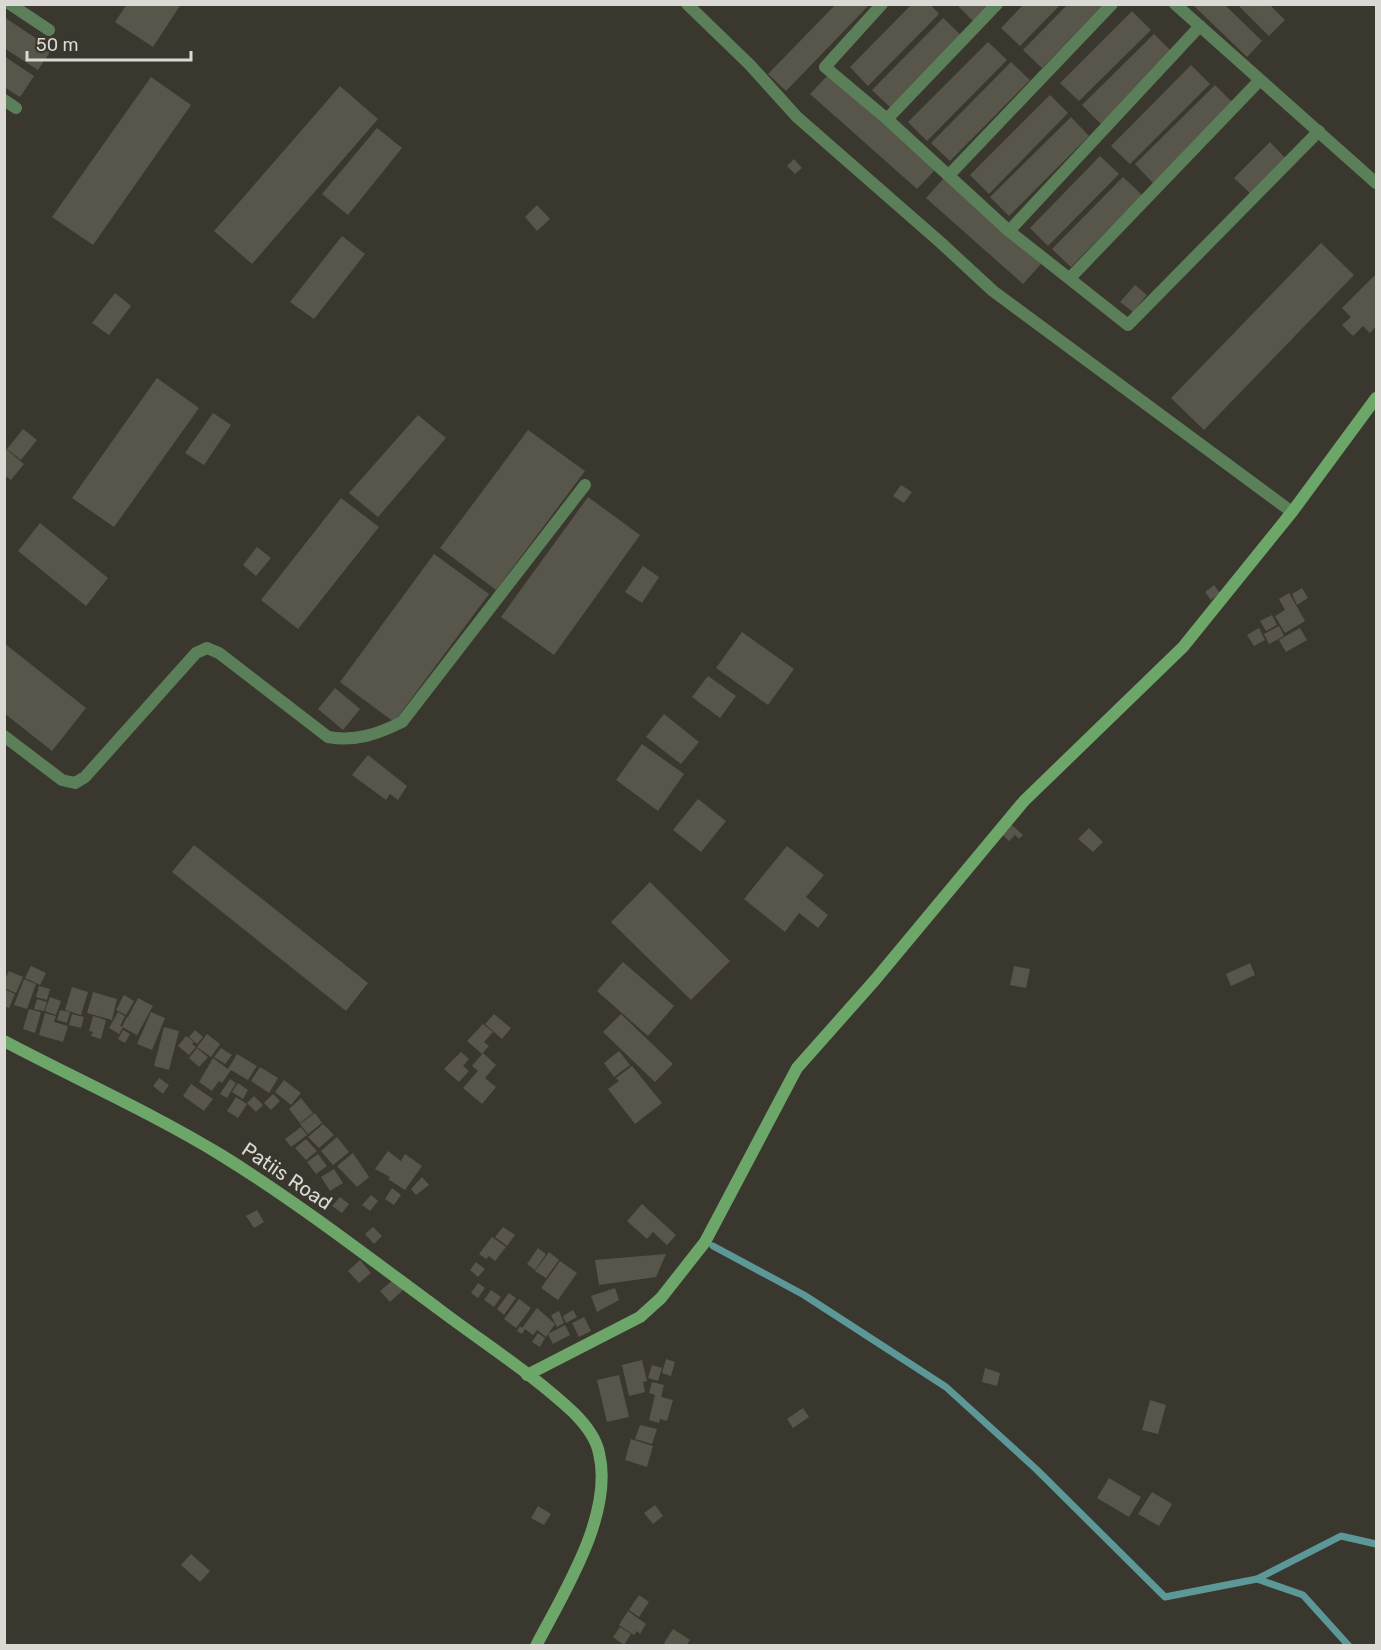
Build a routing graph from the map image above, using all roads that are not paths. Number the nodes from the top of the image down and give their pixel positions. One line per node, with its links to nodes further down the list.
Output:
1 (10, 4): 8 (street)
2 (687, 4): 20 (street)
3 (882, 4): 12 (street)
4 (997, 4): 12 (street)
5 (1112, 4): 14 (street)
6 (1175, 4): 7 (street)
7 (1200, 26): 9 (street); 16 (street)
8 (49, 30)
9 (1260, 80): 13 (street); 17 (street)
10 (4, 100): 11 (street)
11 (16, 108)
12 (887, 119): 14 (street)
13 (1319, 131): 15 (street); 17 (street)
14 (950, 174): 16 (street)
15 (1377, 183)
16 (1009, 231): 17 (street)
17 (1070, 278)
18 (1377, 398): 20 (street)
19 (585, 485): 21 (street)
20 (1292, 512): 23 (street)
21 (4, 736)
22 (4, 1041): 23 (street, Patiis Road)
23 (527, 1375): 24 (street, Patiis Road)
24 (536, 1646)

